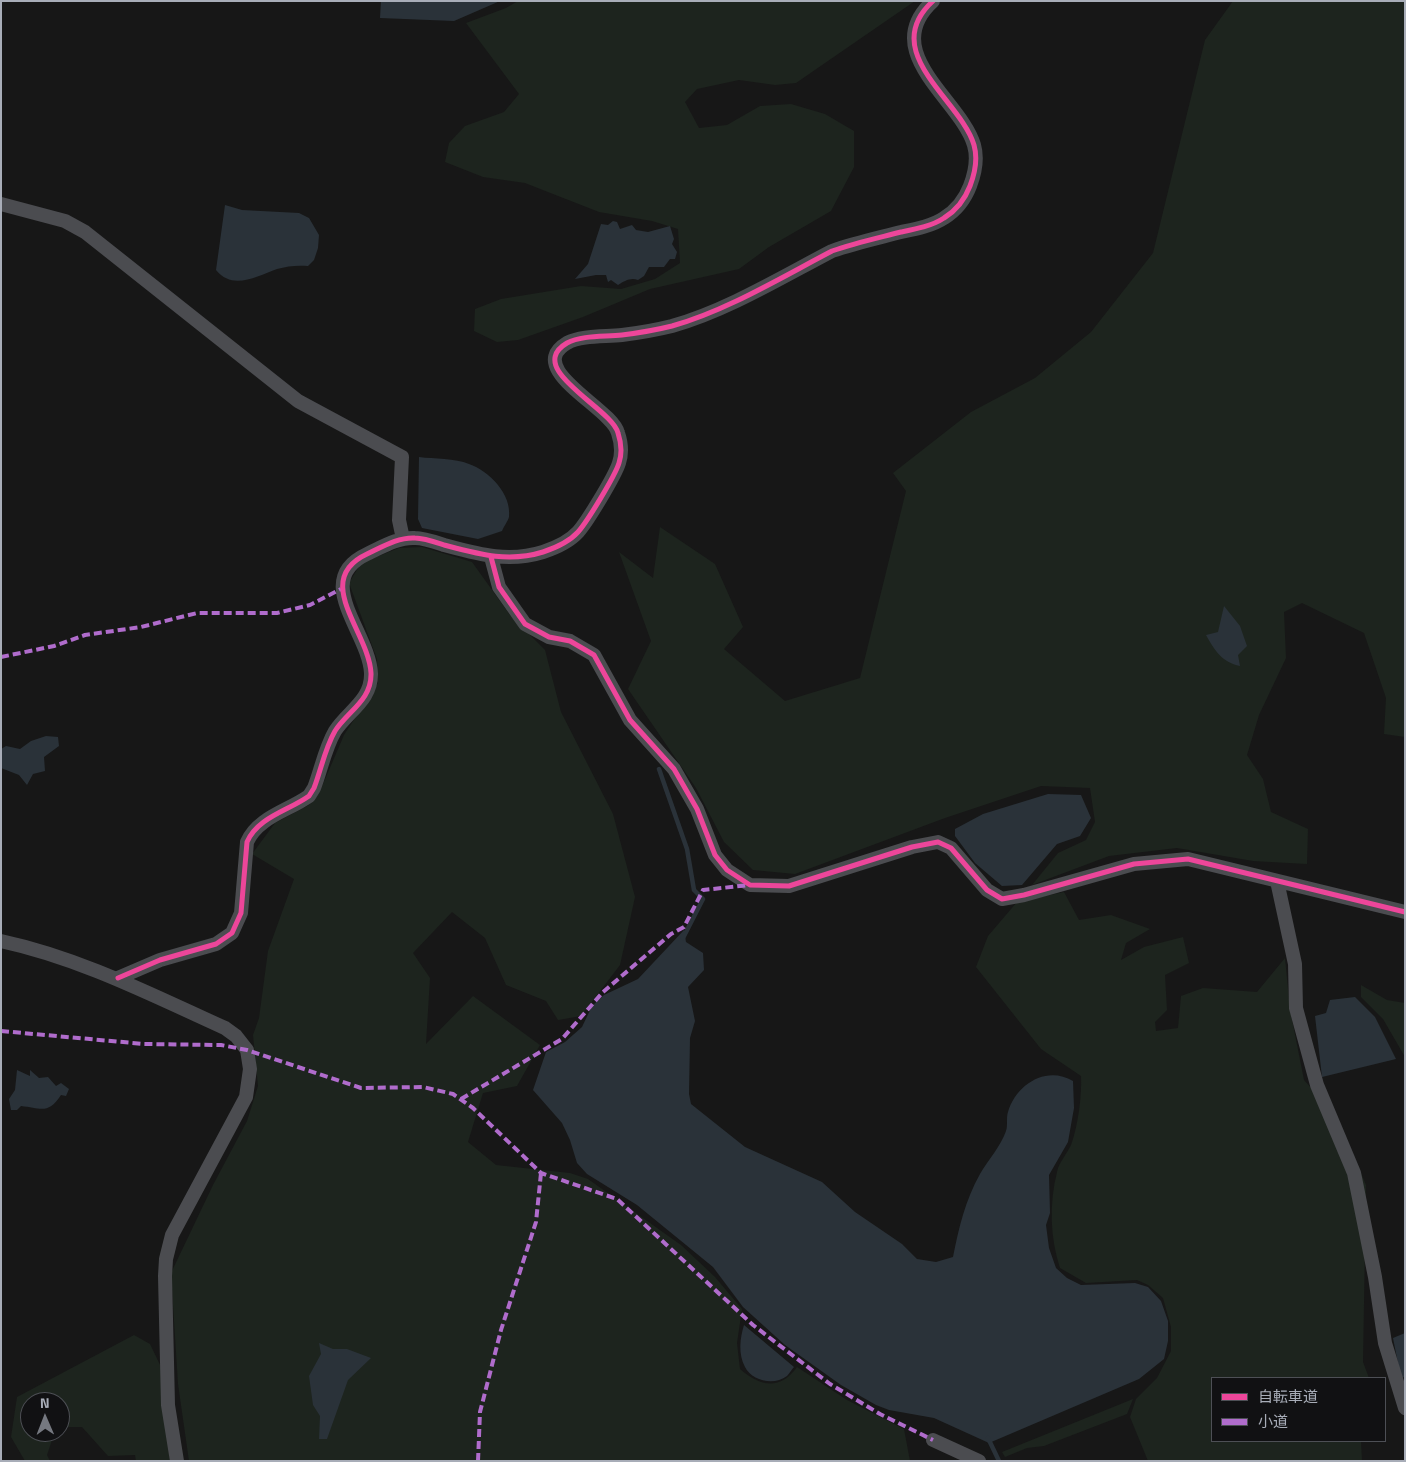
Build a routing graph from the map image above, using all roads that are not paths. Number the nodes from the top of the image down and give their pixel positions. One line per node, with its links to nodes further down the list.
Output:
1 (933, 1): 4 (street)
2 (1, 204): 3 (street)
3 (403, 539): 4 (street); 8 (street)
4 (491, 557): 5 (street)
5 (1277, 882): 6 (street); 9 (street)
6 (1405, 912)
7 (1, 941): 8 (street)
8 (118, 978): 11 (street)
9 (1405, 1408)
10 (933, 1440): 12 (street)
11 (177, 1461)
12 (979, 1461)

